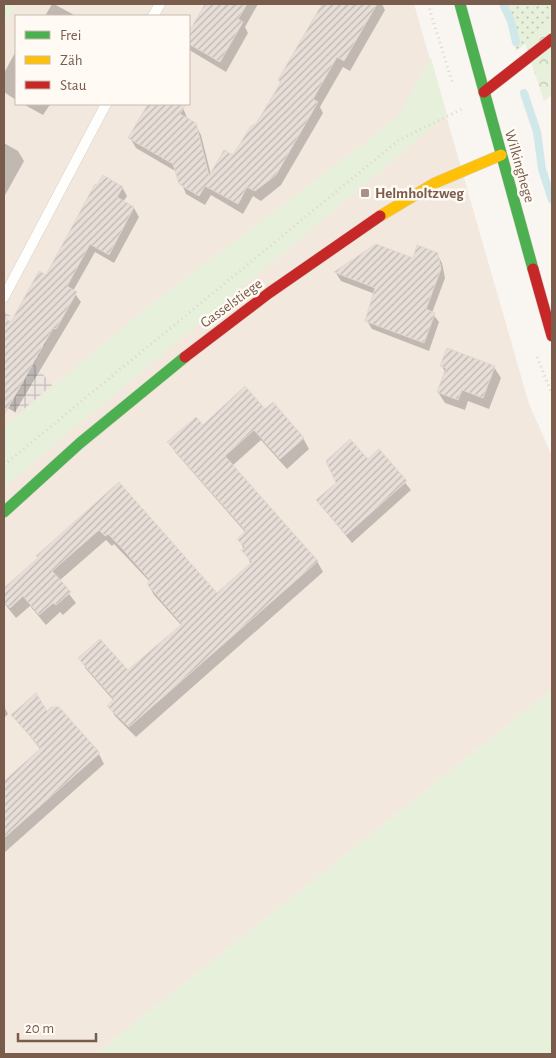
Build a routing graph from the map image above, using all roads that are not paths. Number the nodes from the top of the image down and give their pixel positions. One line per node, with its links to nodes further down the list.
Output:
1 (160, 4): 3 (lane)
2 (460, 4): 5 (street, Wilkinghege)
3 (154, 15)
4 (552, 39): 5 (street)
5 (484, 92): 7 (street, Wilkinghege)
6 (105, 105): 8 (lane)
7 (500, 155): 9 (street, Wilkinghege); 10 (street, Gasselstiege)
8 (4, 297)
9 (552, 336)
10 (4, 512)

